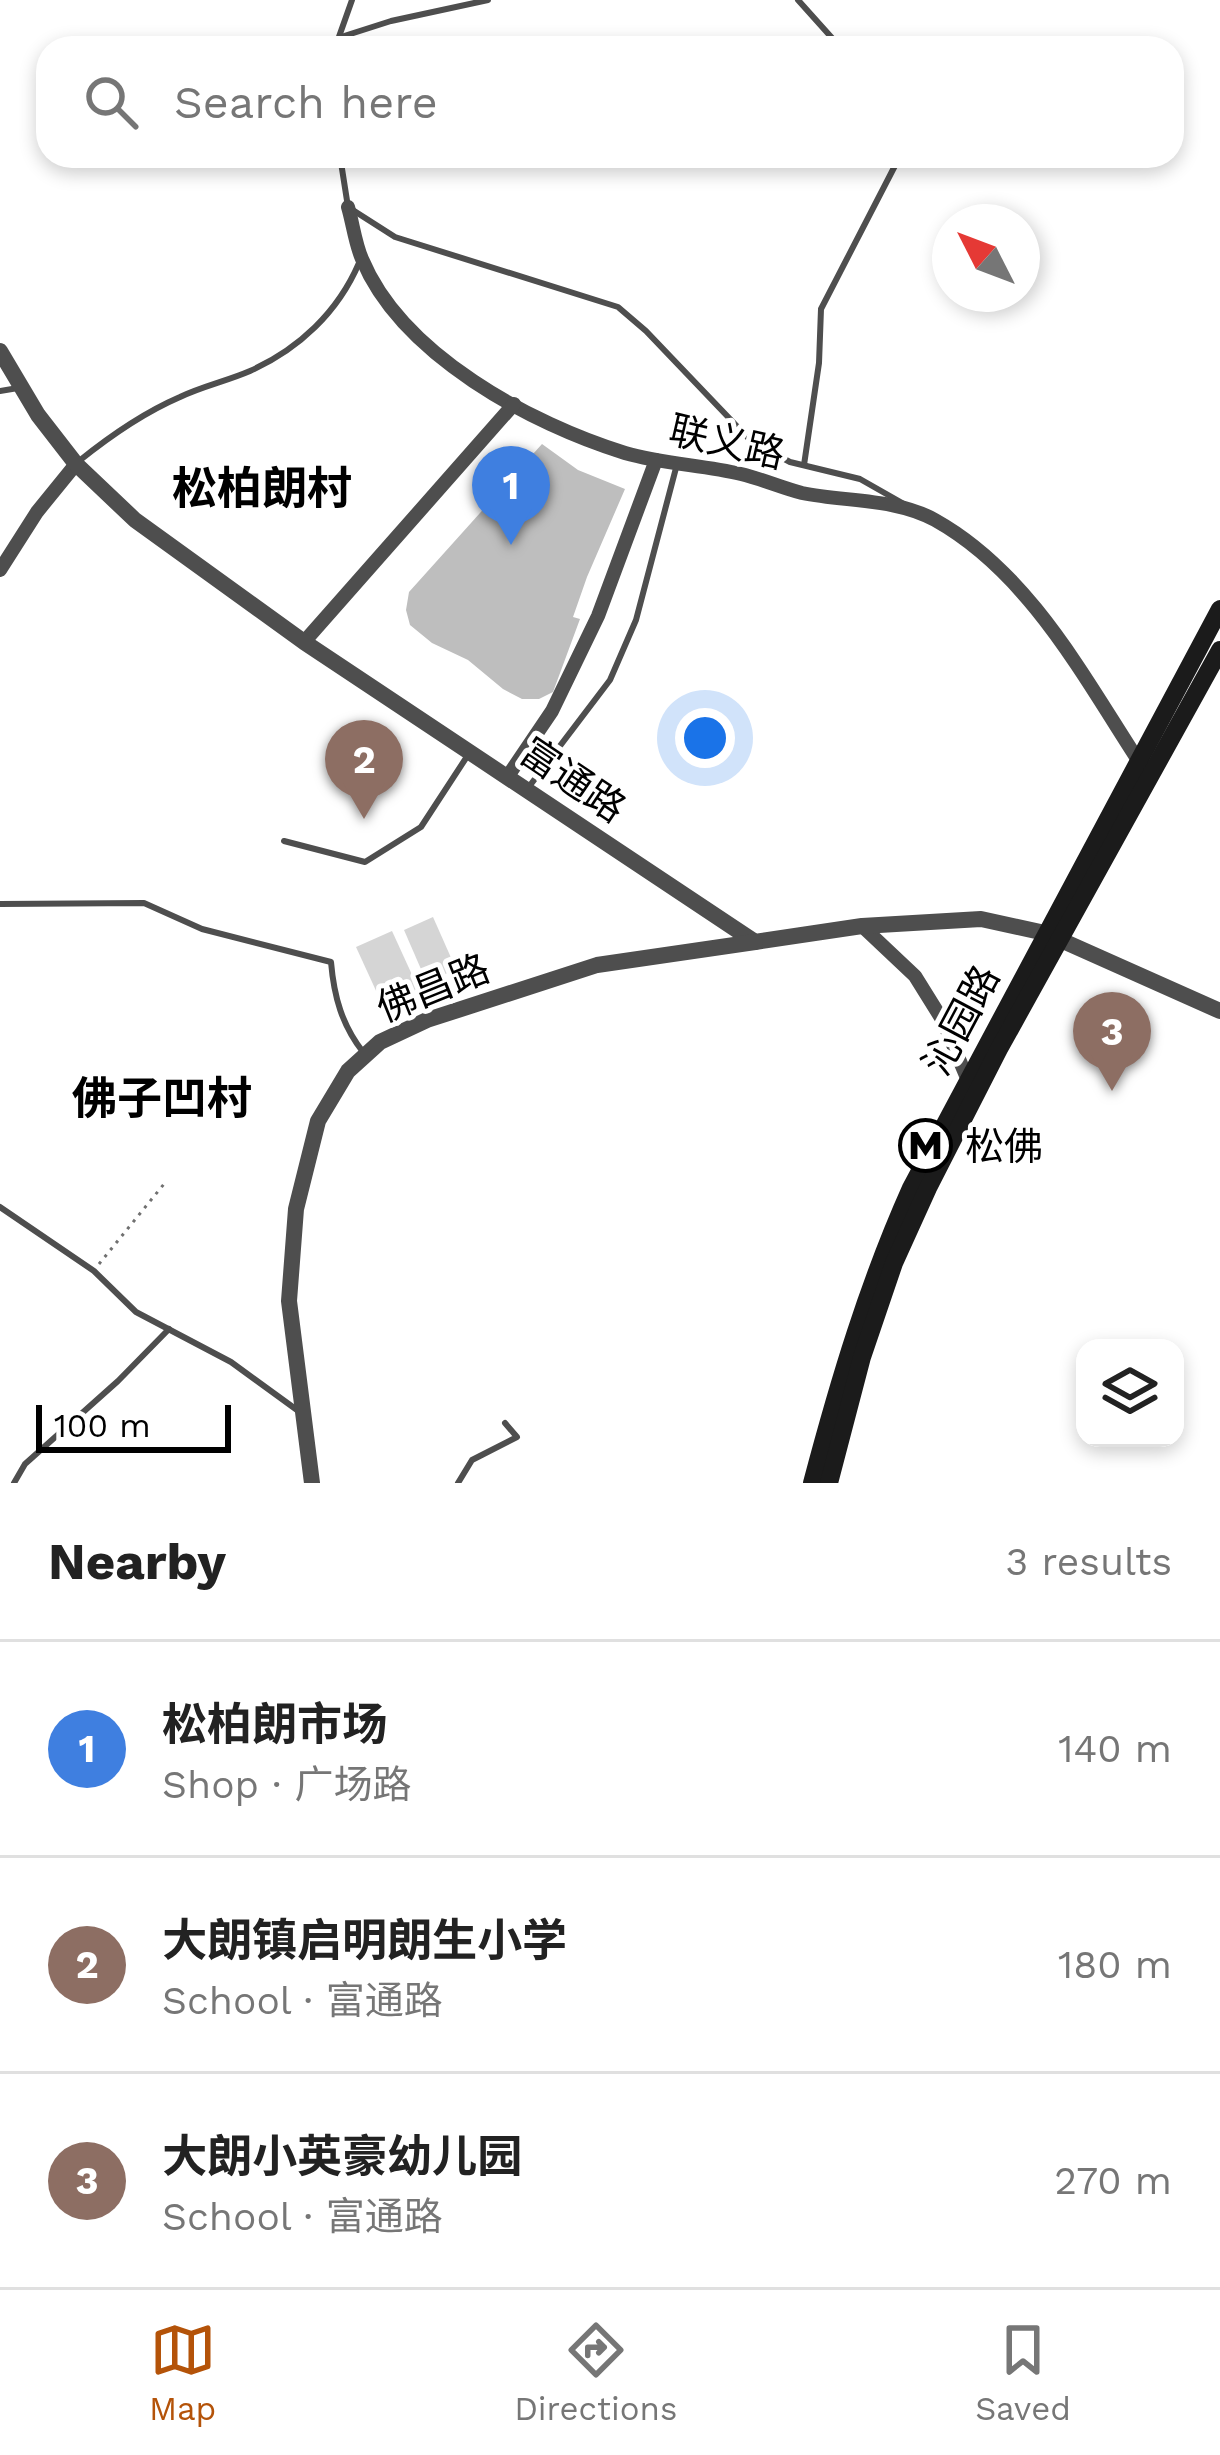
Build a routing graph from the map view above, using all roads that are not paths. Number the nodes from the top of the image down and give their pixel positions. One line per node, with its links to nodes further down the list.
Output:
1 (352, 0): 4 (lane)
2 (488, 0): 5 (lane)
3 (798, 0): 6 (lane)
4 (341, 36)
5 (344, 36)
6 (830, 36)
7 (342, 168): 9 (lane, 联义路)
8 (895, 168): 18 (lane)
9 (347, 207): 10 (street, 联义路); 18 (lane)
10 (361, 258): 14 (street, 联义路); 16 (lane)
11 (0, 351): 12 (street, 富通路)
12 (22, 388): 13 (lane); 16 (street, 富通路)
13 (0, 391)
14 (514, 404): 15 (street, 联义路); 22 (street)
15 (656, 460): 17 (street, 联义路); 26 (street)
16 (76, 464): 20 (street); 22 (street, 富通路)
17 (676, 464): 19 (street, 联义路); 27 (lane)
18 (804, 465): 19 (lane)
19 (912, 509): 25 (street, 联义路)
20 (0, 570)
21 (1220, 609): 25 (main road, 沁园路)
22 (304, 642): 24 (street, 富通路)
23 (1220, 650): 31 (main road, 沁园路)
24 (470, 751): 26 (street, 富通路); 28 (lane)
25 (1138, 760): 31 (main road, 沁园路)
26 (508, 776): 27 (street, 富通路)
27 (527, 789): 32 (street, 富通路)
28 (284, 841)
29 (0, 904): 34 (lane)
30 (862, 926): 31 (street); 32 (street); 35 (street)
31 (1053, 936): 33 (street); 35 (main road, 沁园路); 44 (main road, 沁园路)
32 (755, 942): 34 (street, 佛昌路)
33 (1220, 1011)
34 (365, 1055): 38 (street, 佛昌路)
35 (967, 1078): 43 (main road, 沁园路)
36 (0, 1207): 37 (lane)
37 (169, 1329): 38 (lane); 40 (lane)
38 (304, 1416): 41 (street, 佛昌路)
39 (505, 1424): 42 (lane)
40 (14, 1483)
41 (313, 1483)
42 (458, 1483)
43 (812, 1483)
44 (830, 1483)

